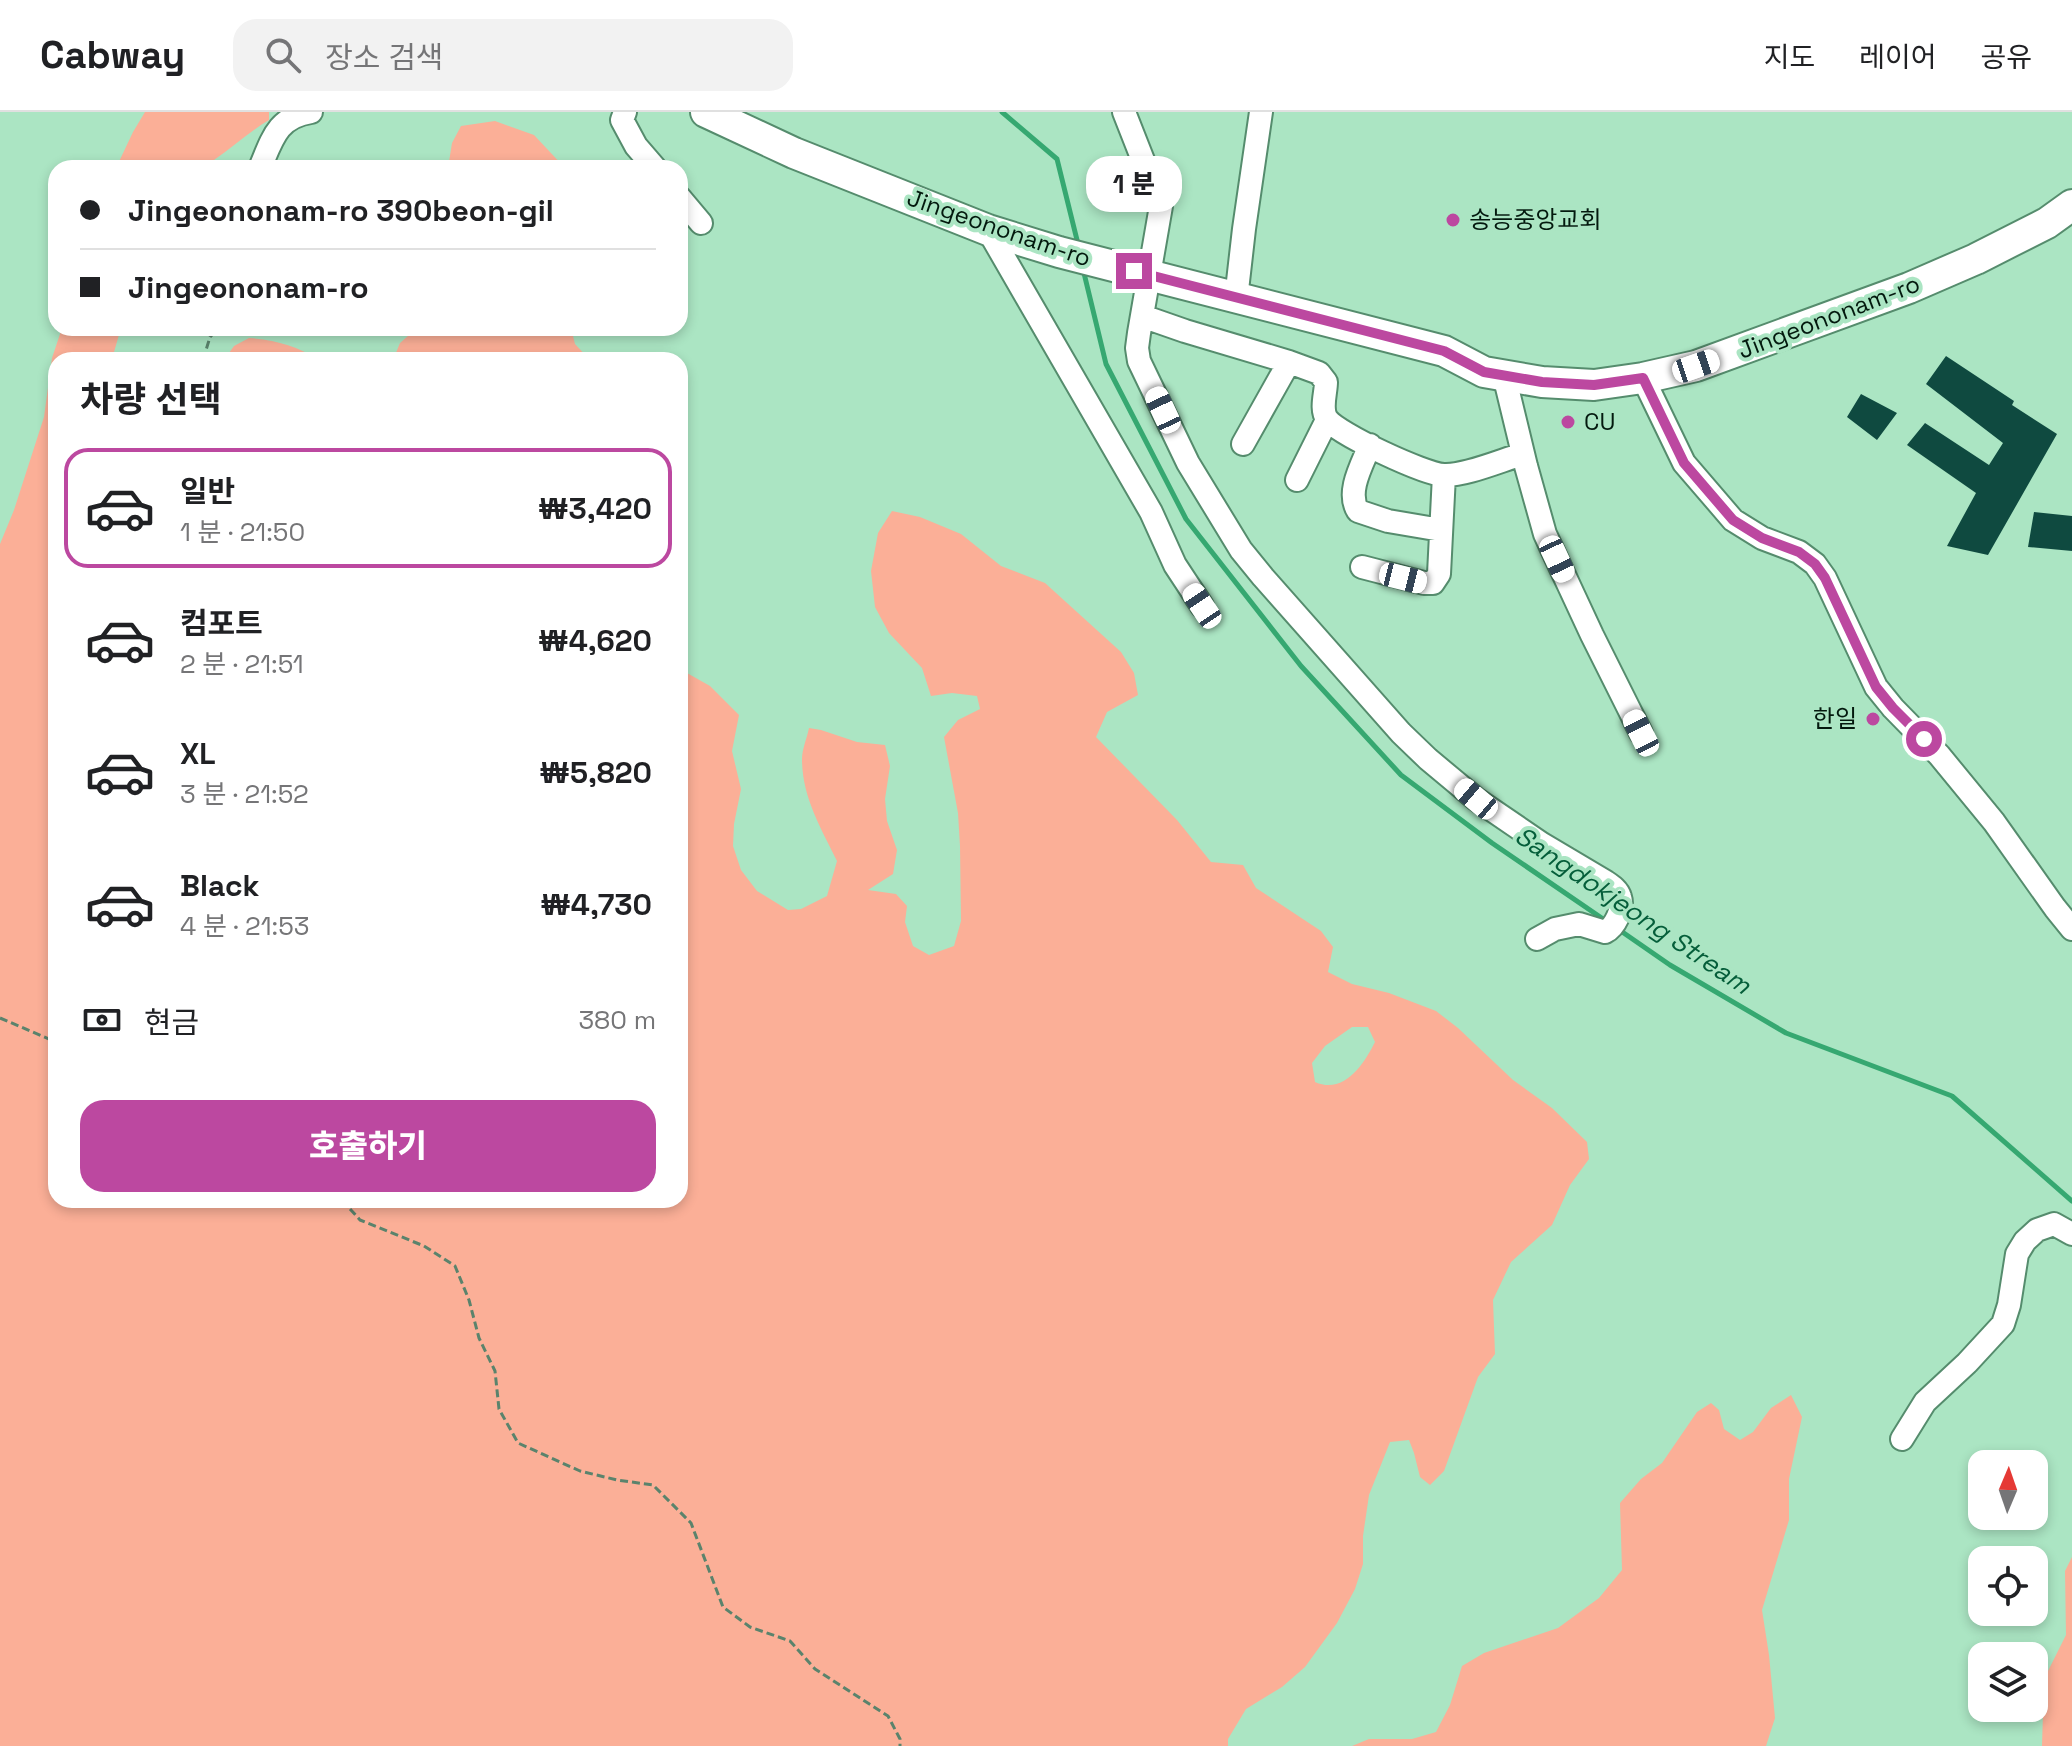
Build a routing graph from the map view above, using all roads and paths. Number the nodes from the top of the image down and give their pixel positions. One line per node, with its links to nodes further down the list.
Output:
1 (311, 112): 6 (street)
2 (625, 112): 7 (street)
3 (706, 112): 11 (main road, Jingeononam-ro)
4 (1124, 112): 12 (street)
5 (1261, 112): 13 (street)
6 (263, 160)
7 (648, 160)
8 (2072, 205): 17 (main road, Jingeononam-ro)
9 (688, 208): 10 (street)
10 (701, 223)
11 (988, 230): 12 (main road, Jingeononam-ro); 26 (street)
12 (1150, 276): 13 (main road, Jingeononam-ro); 14 (street)
13 (1236, 299): 16 (main road, Jingeononam-ro)
14 (1142, 316): 15 (street); 29 (street)
15 (1289, 362): 18 (street); 19 (street)
16 (1504, 375): 17 (main road, Jingeononam-ro); 21 (street)
17 (1643, 378): 28 (street)
18 (1327, 420): 20 (street); 23 (street)
19 (1243, 444)
20 (1370, 445): 22 (street); 24 (street)
21 (1523, 454): 22 (street); 27 (street)
22 (1444, 475): 24 (street)
23 (1297, 480)
24 (1441, 530): 25 (street)
25 (1362, 567)
26 (1202, 606)
27 (1641, 733)
28 (2072, 929)
29 (1537, 939)
30 (0, 1018): 31 (path)
31 (48, 1039)
32 (349, 1208): 35 (path)
33 (2072, 1234): 34 (street)
34 (1902, 1439)
35 (900, 1746)

